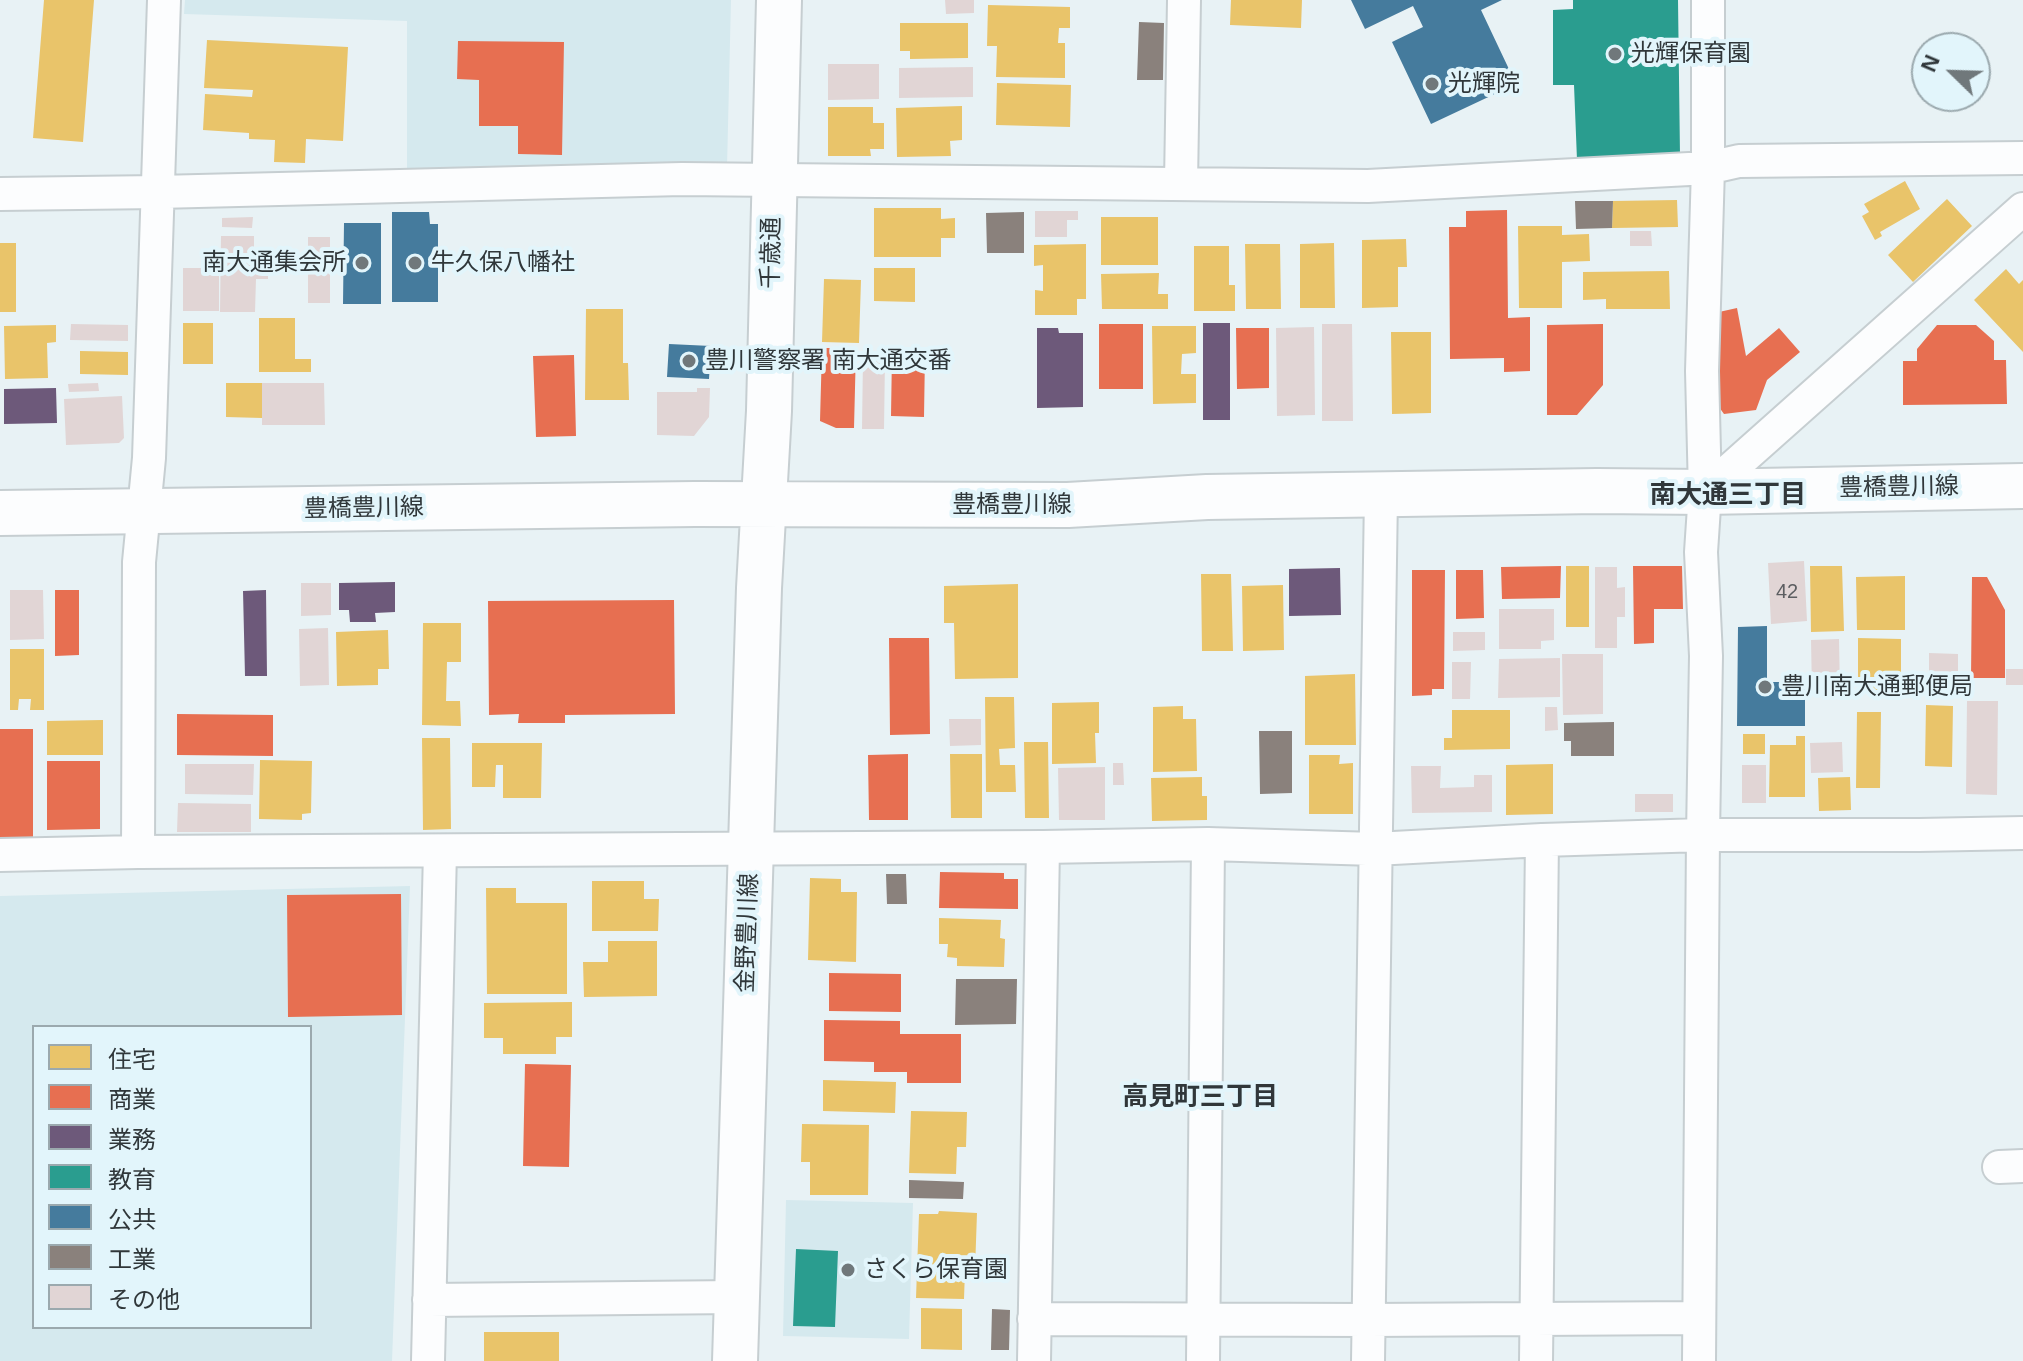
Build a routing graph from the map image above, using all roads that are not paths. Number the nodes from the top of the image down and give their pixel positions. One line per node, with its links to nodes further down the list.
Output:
1 (164, 0): 9 (street)
2 (779, 0): 7 (main road, 千歳通)
3 (1184, 0): 8 (street)
4 (1708, 0): 6 (street)
5 (2023, 158): 6 (street)
6 (1708, 168): 8 (street); 13 (street)
7 (774, 179): 8 (street); 9 (street); 15 (main road, 千歳通)
8 (1181, 183)
9 (158, 192): 10 (street); 16 (street)
10 (0, 194)
11 (2023, 209): 13 (street)
12 (2023, 486): 13 (main road, 豊橋豊川線)
13 (1705, 492): 14 (main road, 豊橋豊川線); 19 (street)
14 (1381, 494): 15 (main road, 豊橋豊川線); 24 (street)
15 (763, 505): 16 (main road, 豊橋豊川線); 23 (main road, 金野豊川線)
16 (145, 512): 17 (main road, 豊橋豊川線); 26 (street)
17 (0, 513)
18 (2023, 833): 19 (street)
19 (1703, 835): 20 (street); 30 (street)
20 (1542, 840): 24 (street); 34 (street)
21 (1208, 844): 22 (street); 24 (street); 32 (street)
22 (1043, 847): 23 (street); 31 (street)
23 (750, 848): 25 (street); 28 (main road, 金野豊川線)
24 (1375, 849): 33 (street)
25 (440, 851): 26 (street); 29 (street)
26 (138, 852): 27 (street)
27 (0, 855)
28 (737, 1297): 29 (street); 36 (main road, 金野豊川線)
29 (429, 1300): 35 (street)
30 (1699, 1318): 34 (street); 41 (street)
31 (1034, 1319): 32 (street); 37 (street)
32 (1205, 1320): 33 (street); 38 (street)
33 (1369, 1320): 34 (street); 39 (street)
34 (1536, 1320): 40 (street)
35 (428, 1361)
36 (735, 1361)
37 (1034, 1361)
38 (1203, 1361)
39 (1368, 1361)
40 (1536, 1361)
41 (1699, 1361)

